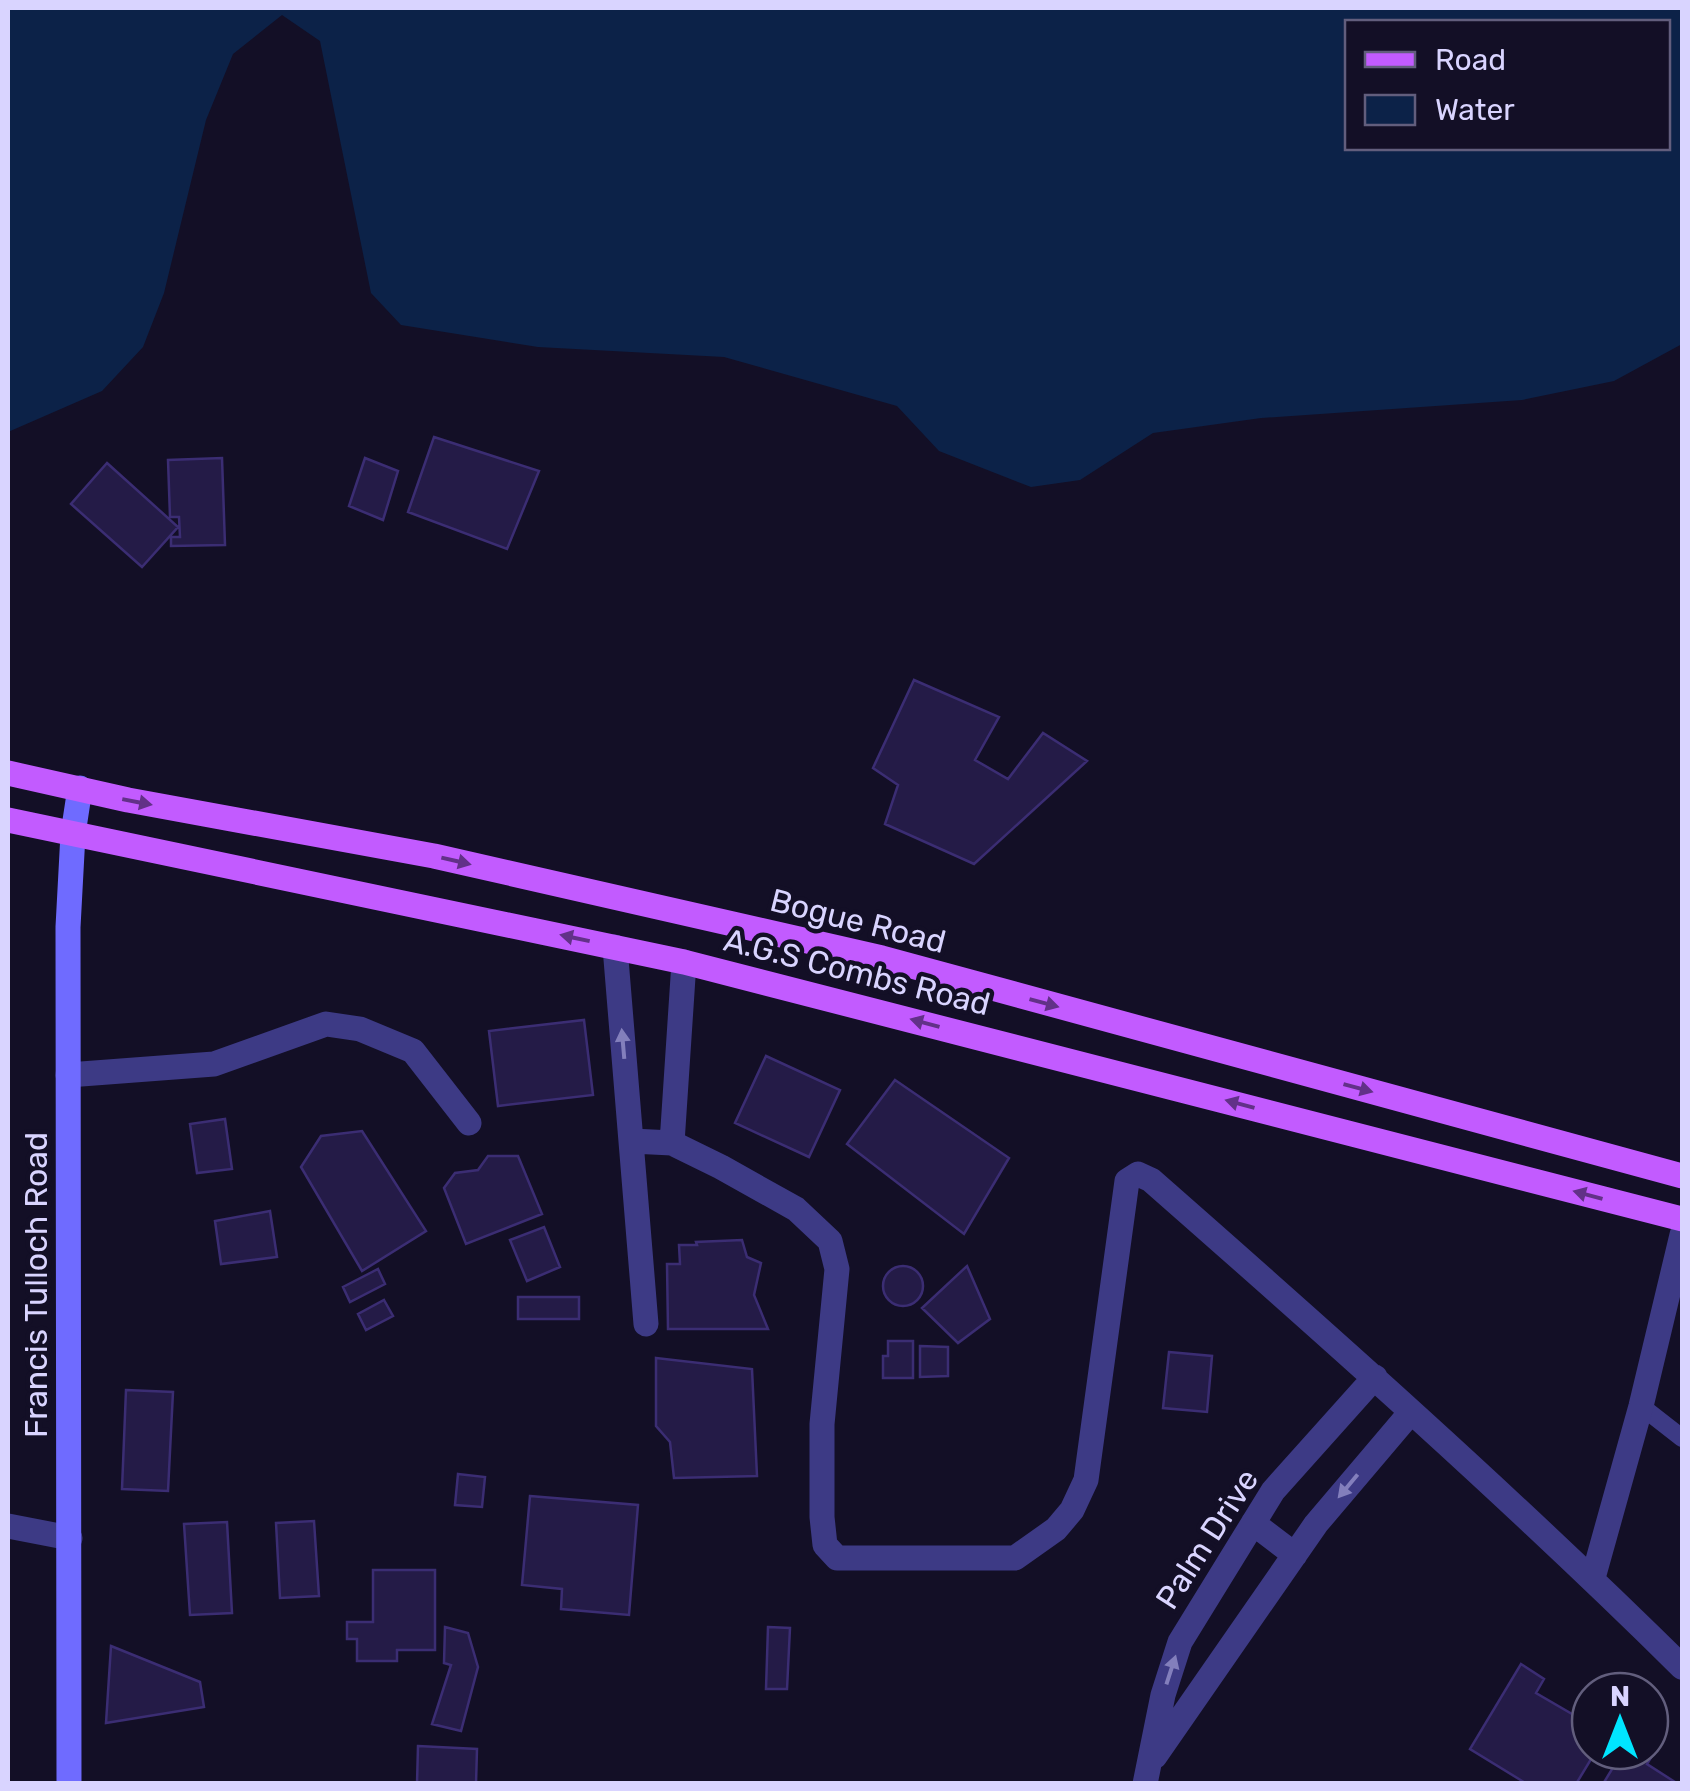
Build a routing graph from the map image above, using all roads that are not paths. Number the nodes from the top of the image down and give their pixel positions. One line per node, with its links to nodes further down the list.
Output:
1 (8, 773): 2 (main road, Bogue Road)
2 (80, 788): 4 (main road, Francis Tulloch Road); 11 (main road, Bogue Road, one-way to 11)
3 (8, 820): 4 (main road, A.G.S Combs Road)
4 (73, 834): 5 (main road, A.G.S Combs Road, one-way to 4); 7 (main road, Francis Tulloch Road)
5 (615, 947): 6 (main road, A.G.S Combs Road); 9 (street, one-way to 5)
6 (684, 962): 10 (street); 12 (main road, A.G.S Combs Road, one-way to 6)
7 (68, 1075): 8 (street); 21 (main road, Francis Tulloch Road)
8 (470, 1123)
9 (632, 1141): 10 (street); 14 (street)
10 (672, 1143): 15 (street)
11 (1682, 1176)
12 (1682, 1219)
13 (1682, 1235): 16 (street)
14 (646, 1324)
15 (1375, 1377): 17 (street); 19 (street, Palm Drive)
16 (1640, 1406): 18 (lane); 23 (street)
17 (1411, 1412): 22 (street, Palm Drive, one-way to 22); 23 (street)
18 (1682, 1438)
19 (1254, 1522): 22 (street); 25 (street, Palm Drive, one-way to 19)
20 (8, 1526): 21 (street)
21 (70, 1538): 26 (main road, Francis Tulloch Road)
22 (1295, 1555): 25 (street, Palm Drive)
23 (1593, 1578): 24 (street)
24 (1682, 1668)
25 (1147, 1774)
26 (69, 1784)

